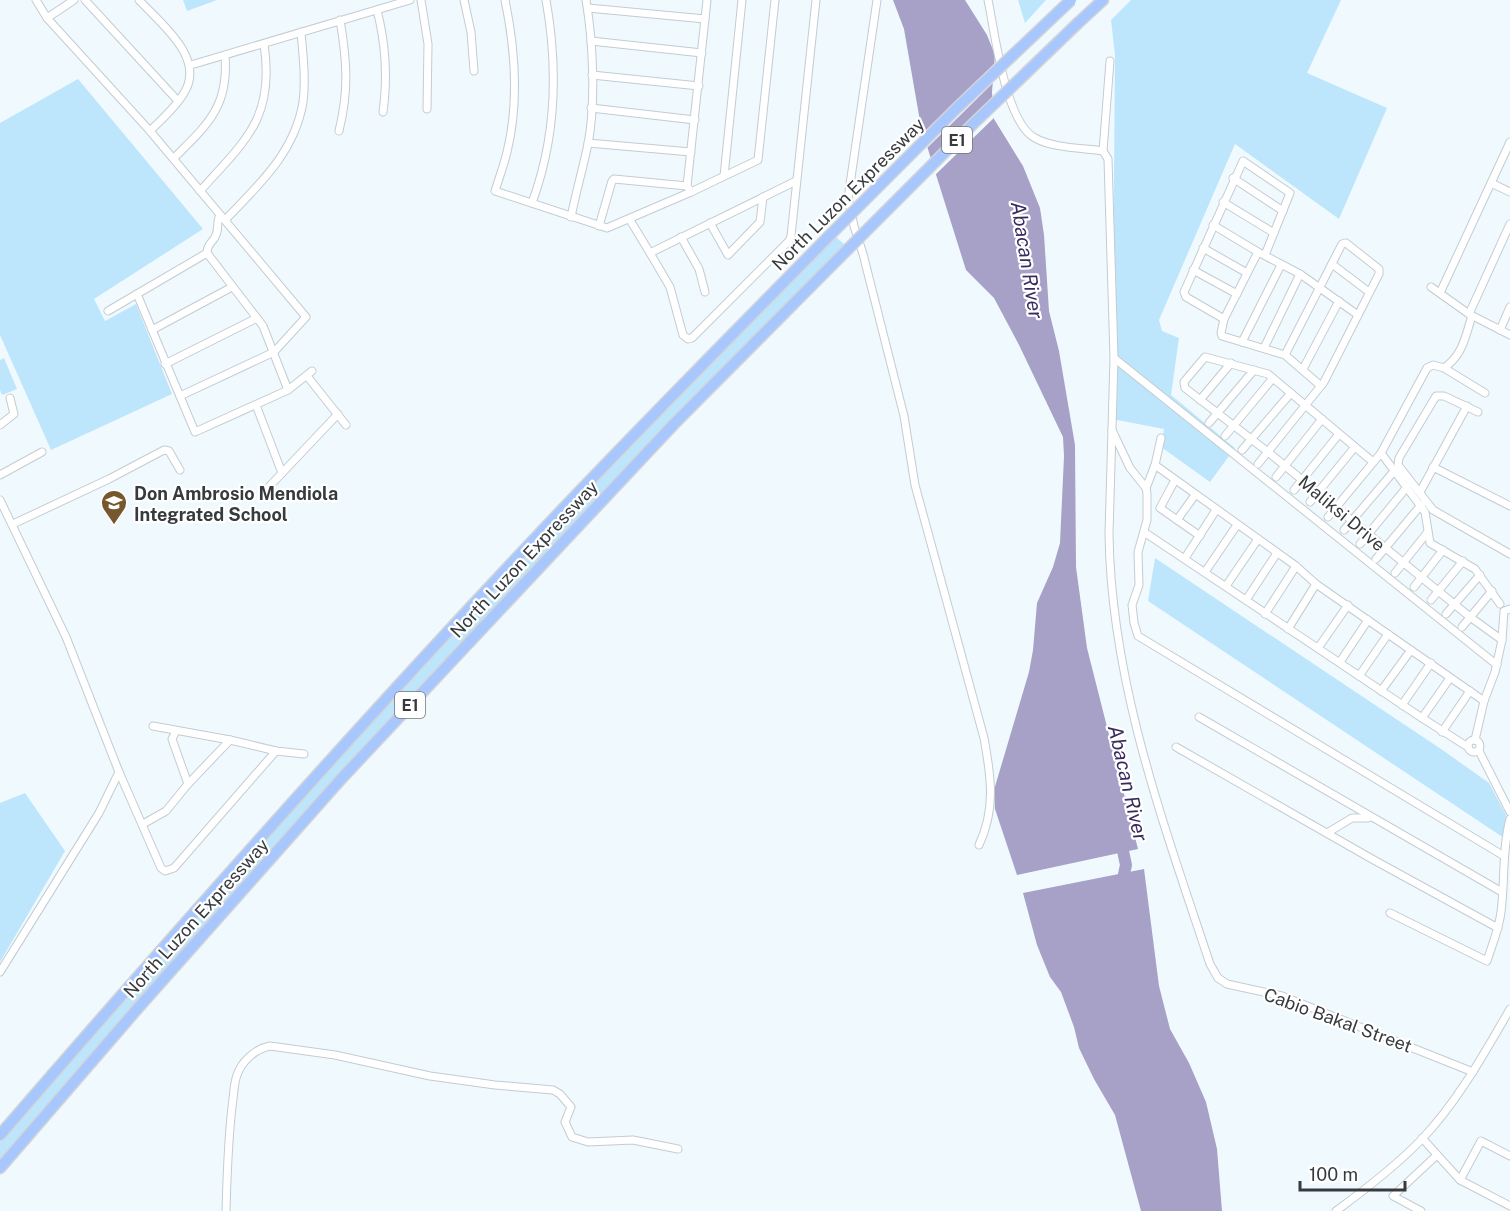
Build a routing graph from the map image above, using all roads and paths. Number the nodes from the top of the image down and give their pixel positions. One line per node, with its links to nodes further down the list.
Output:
1 (36, 0): 20 (street)
2 (74, 0): 20 (street)
3 (85, 0): 33 (street)
4 (139, 0): 29 (street)
5 (410, 0): 19 (street)
6 (420, 0): 35 (street)
7 (464, 0): 30 (street)
8 (505, 0): 53 (street)
9 (546, 0): 53 (street)
10 (707, 0): 21 (street)
11 (742, 0): 45 (street)
12 (775, 0): 45 (street)
13 (816, 0): 47 (street)
14 (877, 0): 230 (street)
15 (988, 0): 42 (street)
16 (1071, 0): 238 (highway, North Luzon Expressway / E1, bridge)
17 (1102, 0): 243 (highway, North Luzon Expressway / E1, bridge)
18 (587, 4): 21 (street); 24 (street)
19 (377, 10): 22 (street); 36 (street)
20 (47, 18): 38 (street)
21 (705, 19): 26 (street)
22 (340, 20): 23 (street); 39 (street)
23 (302, 32): 25 (street); 57 (street)
24 (591, 41): 26 (street); 31 (street)
25 (264, 44): 27 (street); 50 (street)
26 (702, 53): 32 (street)
27 (225, 56): 29 (street); 44 (street)
28 (1110, 61): 42 (street)
29 (191, 65): 33 (street)
30 (474, 71)
31 (592, 75): 32 (street); 34 (street)
32 (699, 86): 37 (street)
33 (178, 101): 38 (street)
34 (591, 108): 37 (street); 41 (street)
35 (427, 109)
36 (383, 111)
37 (695, 120): 43 (street)
38 (150, 131): 44 (street)
39 (339, 131)
40 (1510, 142): 48 (street)
41 (588, 143): 43 (street); 56 (street)
42 (1103, 151): 96 (street)
43 (691, 152): 49 (street)
44 (174, 158): 50 (street)
45 (724, 176): 49 (street)
46 (1233, 178): 54 (street); 55 (street); 55 (street)
47 (796, 181): 52 (street); 67 (street)
48 (1491, 183): 51 (street); 79 (street)
49 (689, 189): 58 (street); 62 (street)
50 (200, 190): 57 (street)
51 (1510, 192)
52 (763, 197): 59 (street); 59 (street)
53 (532, 202): 56 (street)
54 (1223, 202): 61 (street); 63 (street)
55 (1283, 211): 63 (street)
56 (571, 217): 62 (street)
57 (222, 218): 66 (street); 94 (street)
58 (630, 219): 62 (street); 67 (street)
59 (710, 223): 64 (street)
60 (1510, 224): 86 (street)
61 (1213, 225): 65 (street); 68 (street)
62 (600, 226)
63 (1274, 233): 68 (street)
64 (681, 237): 67 (street); 77 (street)
65 (1203, 248): 71 (street); 72 (street)
66 (207, 253): 74 (street); 80 (street)
67 (650, 253)
68 (1261, 254): 70 (street); 72 (street)
69 (1332, 264): 76 (street); 78 (street); 78 (street)
70 (1281, 265): 73 (street); 92 (street)
71 (1193, 270): 81 (street); 88 (street)
72 (1247, 273): 81 (street)
73 (1300, 274): 76 (street); 93 (street)
74 (232, 287): 87 (street); 89 (street)
75 (1431, 287): 79 (street)
76 (1320, 288): 82 (street); 95 (street)
77 (705, 292)
78 (1370, 292): 85 (street)
79 (1440, 293): 86 (street)
80 (137, 294): 84 (street); 89 (street)
81 (1237, 294): 88 (street)
82 (1339, 301): 85 (street); 100 (street)
83 (1510, 307): 90 (street)
84 (108, 310)
85 (1358, 315): 103 (street)
86 (1470, 315): 90 (street); 99 (street)
87 (257, 318): 94 (street); 98 (street)
88 (1224, 319): 92 (street)
89 (152, 330): 98 (street)
90 (1500, 330): 91 (street)
91 (1510, 335)
92 (1242, 342): 93 (street)
93 (1264, 348): 95 (street)
94 (274, 352): 104 (street); 107 (street)
95 (1285, 355): 100 (street)
96 (1114, 358): 121 (street); 204 (street)
97 (1231, 363): 101 (street); 109 (street); 109 (street, Maliksi Drive)
98 (165, 364): 107 (street)
99 (1444, 368): 106 (street); 130 (street)
100 (1303, 369): 103 (street)
101 (1254, 370): 102 (street); 114 (street)
102 (1273, 378): 105 (street); 120 (street)
103 (1321, 386): 111 (street)
104 (288, 390): 110 (street); 115 (street)
105 (1291, 393): 111 (street); 125 (street)
106 (1485, 393)
107 (180, 396): 110 (street)
108 (10, 398): 118 (street)
109 (1200, 400): 114 (street, Maliksi Drive)
110 (256, 405): 138 (street)
111 (1306, 405): 116 (street); 129 (street)
112 (1467, 406): 113 (street); 135 (street); 147 (street)
113 (1478, 412)
114 (1217, 413): 117 (street); 120 (street, Maliksi Drive)
115 (338, 414): 119 (street); 138 (street)
116 (1322, 419): 122 (street); 134 (street)
117 (1209, 423)
118 (0, 425)
119 (346, 425)
120 (1234, 426): 123 (street); 125 (street, Maliksi Drive)
121 (1111, 427): 144 (street); 237 (street, Cabio Bakal Street)
122 (1339, 434): 126 (street); 142 (street)
123 (1225, 436)
124 (1161, 438): 133 (street)
125 (1251, 439): 127 (street); 129 (street, Maliksi Drive)
126 (1354, 448): 131 (street); 148 (street)
127 (1242, 450)
128 (42, 452): 139 (street)
129 (1268, 452): 132 (street); 134 (street, Maliksi Drive)
130 (1381, 453): 131 (street); 137 (street)
131 (1373, 462): 154 (street)
132 (1258, 464)
133 (1155, 465): 141 (street); 144 (street)
134 (1285, 466): 140 (street); 142 (street, Maliksi Drive)
135 (1433, 466): 147 (street); 153 (street)
136 (180, 470): 159 (street)
137 (1395, 470): 143 (street); 158 (street)
138 (282, 473): 146 (street)
139 (0, 475)
140 (1276, 477)
141 (1175, 480): 149 (street); 157 (street)
142 (1301, 480): 145 (street); 148 (street, Maliksi Drive)
143 (1407, 487): 152 (street); 164 (street)
144 (1146, 488): 162 (street)
145 (1294, 490)
146 (265, 491)
147 (1420, 492): 171 (street)
148 (1317, 493): 151 (street); 154 (street, Maliksi Drive)
149 (1195, 495): 155 (street); 157 (street)
150 (0, 500): 159 (street)
151 (1310, 502)
152 (1421, 506): 163 (street); 168 (street)
153 (1510, 506)
154 (1335, 508): 156 (street); 158 (street, Maliksi Drive)
155 (1216, 510): 160 (street); 165 (street)
156 (1328, 517)
157 (1177, 520): 165 (street)
158 (1351, 521): 161 (street); 164 (street, Maliksi Drive)
159 (13, 524): 223 (street)
160 (1237, 525): 166 (street); 177 (street)
161 (1344, 530)
162 (1144, 532): 172 (street); 231 (street)
163 (1427, 533): 169 (street); 175 (street)
164 (1368, 534): 167 (street); 168 (street, Maliksi Drive)
165 (1200, 536): 172 (street)
166 (1257, 539): 170 (street); 182 (street)
167 (1360, 544)
168 (1384, 548): 173 (street); 175 (street, Maliksi Drive)
169 (1443, 550): 174 (street); 180 (street)
170 (1277, 553): 176 (street); 186 (street)
171 (1510, 554)
172 (1185, 558): 177 (street)
173 (1376, 559)
174 (1463, 561): 179 (street); 184 (street)
175 (1402, 564): 178 (street); 180 (street, Maliksi Drive)
176 (1296, 566): 181 (street); 192 (street)
177 (1205, 572): 182 (street)
178 (1395, 573)
179 (1480, 575): 185 (street); 188 (street)
180 (1421, 578): 183 (street); 184 (street, Maliksi Drive)
181 (1316, 584): 190 (street); 197 (street)
182 (1226, 586): 186 (street)
183 (1414, 588)
184 (1438, 591): 187 (street); 188 (street, Maliksi Drive)
185 (1492, 591): 189 (street); 194 (street)
186 (1246, 600): 192 (street)
187 (1431, 600)
188 (1454, 604): 193 (street); 194 (street, Maliksi Drive)
189 (1500, 604)
190 (1348, 605): 195 (street); 200 (street)
191 (1510, 609): 199 (street)
192 (1265, 614): 197 (street)
193 (1446, 614)
194 (1470, 617): 196 (street); 199 (street, Maliksi Drive)
195 (1368, 620): 198 (street); 202 (street)
196 (1462, 627)
197 (1288, 629): 200 (street)
198 (1388, 634): 201 (street); 205 (street)
199 (1502, 640): 204 (street)
200 (1318, 648): 202 (street)
201 (1411, 650): 203 (street); 207 (street)
202 (1340, 662): 205 (street)
203 (1431, 663): 206 (street); 210 (street)
204 (1497, 665): 209 (street)
205 (1359, 676): 207 (street)
206 (1450, 678): 208 (street); 212 (street)
207 (1381, 691): 210 (street)
208 (1470, 691): 209 (street); 215 (street)
209 (1484, 701): 217 (street)
210 (1402, 705): 212 (street)
211 (1199, 717): 226 (street)
212 (1422, 718): 215 (street)
213 (153, 726): 214 (street)
214 (176, 731): 216 (street); 224 (street)
215 (1442, 732): 219 (street)
216 (230, 740): 220 (street); 224 (street)
217 (1475, 740): 219 (street); 221 (street)
218 (1176, 747): 229 (street)
219 (1468, 747): 221 (street)
220 (276, 751): 222 (street); 228 (street)
221 (1479, 751): 225 (street)
222 (304, 754)
223 (119, 772): 228 (street); 235 (street)
224 (188, 784): 228 (street)
225 (1510, 812)
226 (1374, 819): 229 (street); 232 (street)
227 (1510, 819): 231 (street)
228 (143, 824)
229 (1327, 833): 234 (street)
230 (979, 845)
231 (1504, 856): 232 (street)
232 (1502, 892): 234 (street)
233 (1390, 913): 234 (street)
234 (1498, 928)
235 (0, 972)
236 (1510, 1009): 237 (street)
237 (1473, 1072): 239 (street)
238 (0, 1135)
239 (1422, 1138): 241 (street); 247 (street)
240 (678, 1149): 246 (street)
241 (1437, 1155): 244 (street); 248 (street)
242 (1510, 1156): 244 (street)
243 (0, 1168)
244 (1460, 1180): 245 (street)
245 (1510, 1206)
246 (226, 1211)
247 (1336, 1211)
248 (1421, 1211)

